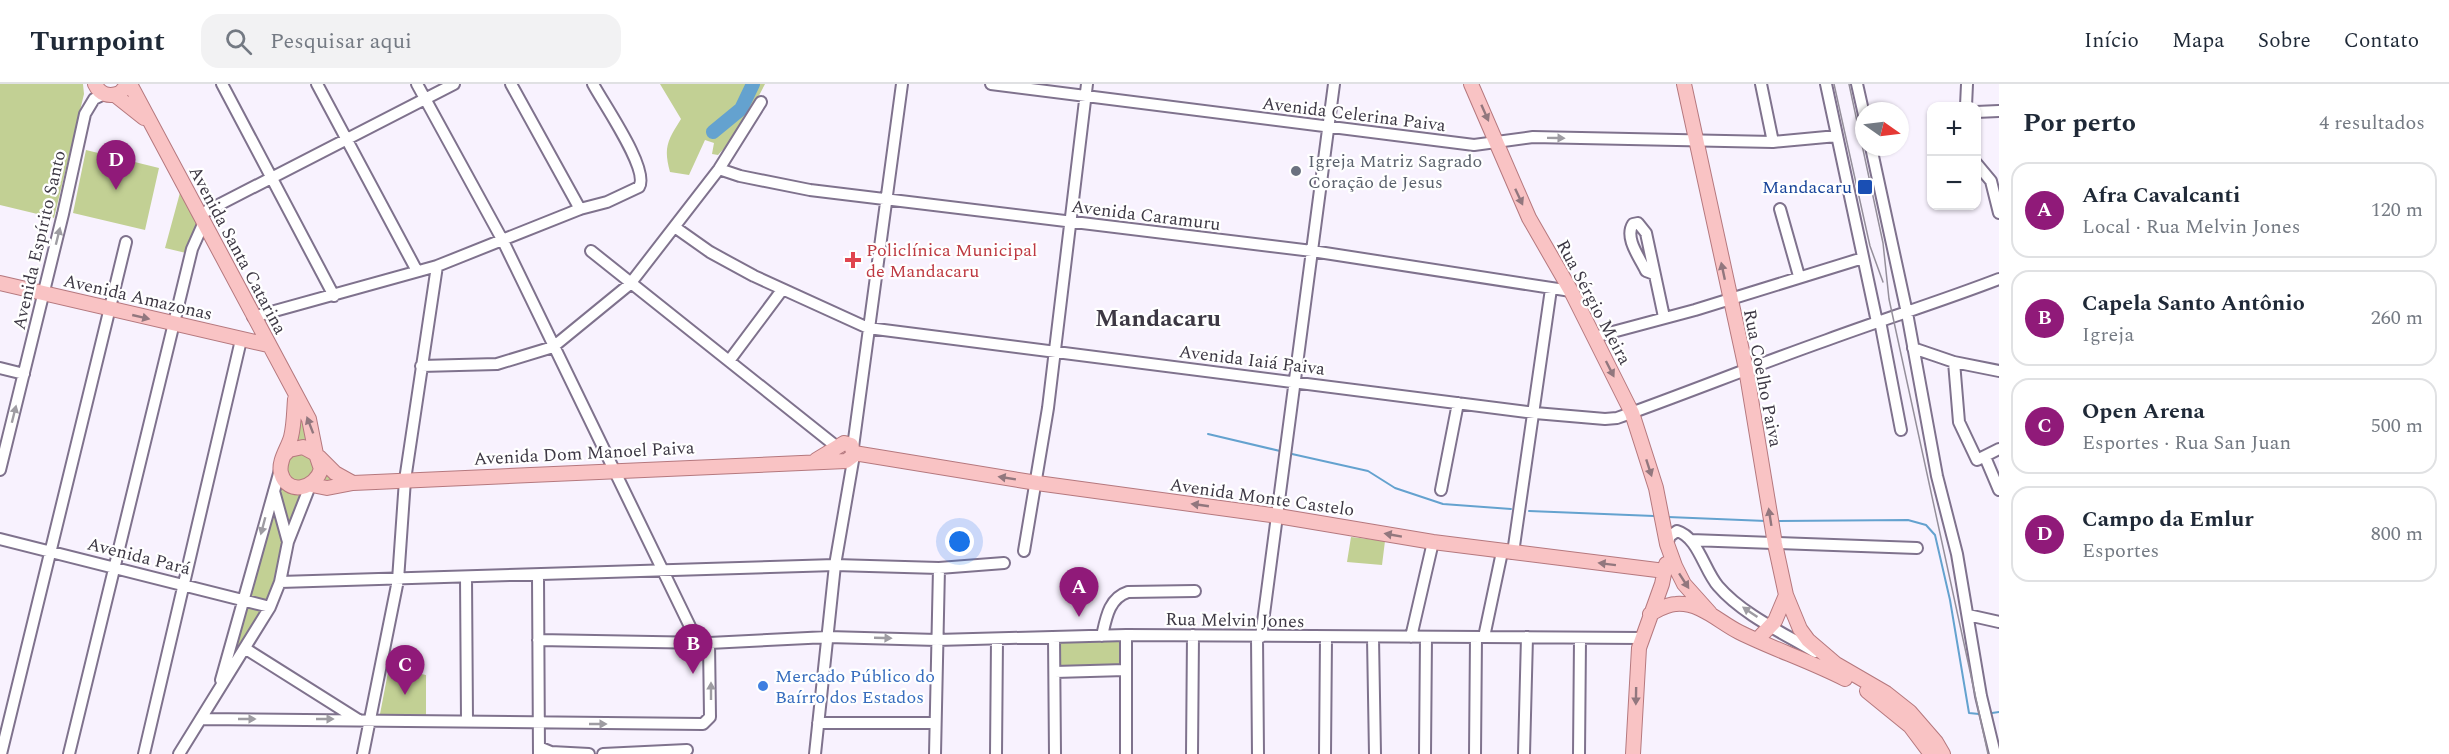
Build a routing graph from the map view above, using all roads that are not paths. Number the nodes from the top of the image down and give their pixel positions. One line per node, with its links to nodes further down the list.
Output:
1 (89, 84): 27 (street, Avenida Espírito Santo)
2 (129, 84): 19 (main road, Avenida Santa Catarina); 28 (main road, Avenida Santa Catarina)
3 (222, 84): 38 (street)
4 (317, 84): 31 (street)
5 (417, 84): 21 (street)
6 (454, 84): 21 (street)
7 (511, 84): 40 (street)
8 (593, 84): 40 (street)
9 (902, 84): 39 (street)
10 (991, 84): 20 (street, Avenida Celerina Paiva)
11 (1087, 84): 20 (street)
12 (1334, 84): 29 (street)
13 (1471, 84): 33 (main road, Rua Sérgio Meira, one-way to 33)
14 (1684, 84): 32 (main road, Rua Coelho Paiva)
15 (1761, 84): 34 (street)
16 (1827, 84): 30 (street)
17 (1857, 84): 23 (street)
18 (1967, 84): 24 (street)
19 (104, 91): 27 (street); 28 (main road, Avenida Santa Catarina)
20 (1085, 97): 29 (street, Avenida Celerina Paiva); 44 (street)
21 (426, 99): 31 (street); 46 (street)
22 (761, 102): 37 (street)
23 (1861, 102)
24 (1966, 102)
25 (1999, 111): 26 (street)
26 (1981, 112)
27 (85, 114): 61 (street, Avenida Espírito Santo, one-way to 27)
28 (147, 120): 43 (main road, Avenida Santa Catarina)
29 (1327, 128): 33 (street, Avenida Celerina Paiva); 49 (street)
30 (1837, 136): 34 (street, Avenida Celerina Paiva); 50 (street)
31 (346, 139): 38 (street); 52 (street)
32 (1695, 140): 33 (street, Avenida Celerina Paiva, one-way to 32); 34 (street, Avenida Celerina Paiva); 63 (main road, Rua Coelho Paiva, one-way to 32)
33 (1498, 142): 60 (main road, Rua Sérgio Meira, one-way to 60)
34 (1773, 142)
35 (1873, 156): 65 (street)
36 (1981, 168): 42 (street)
37 (719, 169): 39 (street, Avenida Caramuru); 45 (street)
38 (271, 178): 43 (street); 62 (street)
39 (886, 200): 44 (street, Avenida Caramuru); 70 (street)
40 (580, 209): 46 (street)
41 (1780, 209): 54 (street)
42 (1999, 213)
43 (202, 218): 66 (main road, Avenida Santa Catarina); 69 (street)
44 (1070, 222): 49 (street, Avenida Caramuru); 76 (street)
45 (676, 228): 57 (street); 59 (street, Avenida Iaiá Paiva)
46 (503, 241): 51 (street); 74 (street)
47 (126, 242): 64 (street)
48 (591, 251): 57 (street)
49 (1312, 251): 58 (street, Avenida Caramuru); 84 (street)
50 (1863, 258): 54 (street); 68 (street)
51 (437, 266): 52 (street); 79 (street)
52 (417, 271): 62 (street)
53 (1654, 274): 67 (street)
54 (1799, 276): 63 (street)
55 (1999, 279): 65 (street, Avenida Iaiá Paiva)
56 (0, 283): 61 (main road, Avenida Amazonas)
57 (630, 284): 74 (street); 77 (street)
58 (1551, 289): 60 (street, Avenida Caramuru); 87 (street)
59 (782, 290): 70 (street, Avenida Iaiá Paiva); 77 (street)
60 (1571, 291): 71 (main road, Rua Sérgio Meira)
61 (43, 293): 64 (main road, Avenida Amazonas); 83 (street, Avenida Espírito Santo)
62 (334, 296): 66 (street)
63 (1729, 298): 67 (street); 81 (main road, Rua Coelho Paiva)
64 (108, 309): 69 (main road, Avenida Amazonas, one-way to 69); 114 (street)
65 (1907, 313): 68 (street, Avenida Iaiá Paiva); 75 (street)
66 (253, 317): 73 (main road, Avenida Santa Catarina)
67 (1664, 317): 71 (street)
68 (1879, 321): 81 (street, Avenida Iaiá Paiva); 89 (street)
69 (175, 325): 72 (main road, Avenida Amazonas); 119 (street)
70 (868, 328): 76 (street, Avenida Iaiá Paiva); 92 (street)
71 (1594, 337): 88 (main road, Rua Sérgio Meira, one-way to 88)
72 (241, 340): 73 (main road, Avenida Amazonas); 127 (street)
73 (268, 345): 85 (main road, Avenida Santa Catarina)
74 (553, 347): 79 (street); 98 (street)
75 (1913, 348): 78 (street); 134 (street)
76 (1054, 352): 84 (street, Avenida Iaiá Paiva); 101 (street)
77 (729, 361): 92 (street)
78 (1954, 362): 82 (street); 95 (street)
79 (421, 366): 99 (street)
80 (0, 368): 83 (street)
81 (1746, 369): 88 (street, Avenida Iaiá Paiva); 112 (main road, Rua Coelho Paiva, one-way to 81)
82 (1999, 371)
83 (24, 374): 91 (street, Avenida Espírito Santo, one-way to 83)
84 (1294, 381): 86 (street, Avenida Iaiá Paiva); 106 (street)
85 (295, 399): 93 (main road, Avenida Santa Catarina); 94 (main road, Avenida Santa Catarina, one-way to 85)
86 (1458, 403): 87 (street, Avenida Iaiá Paiva); 104 (street)
87 (1534, 413): 88 (street, Avenida Iaiá Paiva); 116 (street)
88 (1632, 413): 111 (main road, Rua Sérgio Meira, one-way to 111)
89 (1901, 430)
90 (1999, 449): 95 (street)
91 (2, 452): 96 (street, Avenida Espírito Santo)
92 (845, 452): 98 (main road, Avenida Dom Manoel Paiva); 101 (main road, Avenida Monte Castelo, one-way to 92); 118 (street)
93 (284, 455): 94 (main road); 97 (main road, Avenida Santa Catarina)
94 (317, 455): 100 (main road); 102 (main road, Avenida Santa Catarina)
95 (1981, 458): 105 (street)
96 (0, 470)
97 (280, 470): 102 (main road); 103 (street, Avenida Santa Catarina)
98 (615, 470): 99 (main road, Avenida Dom Manoel Paiva); 121 (street)
99 (405, 480): 100 (main road, Avenida Dom Manoel Paiva); 125 (street)
100 (353, 483): 102 (main road, Avenida Dom Manoel Paiva)
101 (1037, 483): 106 (main road, Avenida Monte Castelo, one-way to 101); 115 (street)
102 (311, 485): 110 (street, Avenida Santa Catarina)
103 (273, 489): 110 (street); 130 (street, Avenida Santa Catarina, one-way to 130)
104 (1441, 490)
105 (1999, 490)
106 (1278, 516): 109 (main road, Avenida Monte Castelo, one-way to 106); 141 (street)
107 (0, 539): 114 (street, Avenida Pará)
108 (1691, 540): 111 (street); 112 (street); 136 (street, one-way to 108)
109 (1433, 542): 116 (main road, Avenida Monte Castelo); 142 (street)
110 (288, 543): 126 (street, Avenida Santa Catarina)
111 (1667, 544): 122 (main road); 132 (main road, one-way to 132)
112 (1774, 544): 113 (street); 129 (main road, Rua Coelho Paiva)
113 (1917, 548)
114 (49, 551): 119 (street, Avenida Pará); 170 (street)
115 (1024, 551)
116 (1507, 552): 122 (main road, Avenida Monte Castelo, one-way to 116); 144 (street)
117 (1004, 563): 120 (street)
118 (835, 565): 120 (street); 121 (street); 140 (street)
119 (116, 566): 127 (street, Avenida Pará); 171 (street)
120 (939, 568): 153 (street)
121 (665, 571): 123 (street); 155 (street)
122 (1665, 572): 133 (main road)
123 (538, 576): 124 (street); 152 (street)
124 (466, 577): 125 (street); 164 (street)
125 (398, 580): 126 (street); 163 (street)
126 (279, 582): 131 (street, Avenida Santa Catarina)
127 (184, 585): 130 (street, Avenida Pará); 172 (street)
128 (1195, 591): 139 (street)
129 (1786, 595): 136 (main road); 157 (main road, Rua Coelho Paiva)
130 (244, 598): 131 (street, Avenida Pará); 160 (street, Avenida Santa Catarina)
131 (270, 607): 156 (street, Avenida Santa Catarina)
132 (1710, 613): 133 (main road); 154 (main road)
133 (1650, 614): 149 (main road)
134 (1968, 615): 135 (street); 193 (street)
135 (1999, 622)
136 (1771, 626): 154 (main road); 157 (street)
137 (1126, 635): 138 (street, Rua Melvin Jones); 139 (street, Rua Melvin Jones); 158 (street)
138 (1192, 635): 141 (street, Rua Melvin Jones); 182 (street)
139 (1102, 636): 146 (street, Rua Melvin Jones)
140 (828, 637): 153 (street, Rua Melvin Jones, one-way to 153); 155 (street, Rua Melvin Jones); 166 (street)
141 (1259, 637): 147 (street, Rua Melvin Jones); 183 (street)
142 (1411, 637): 143 (street, Rua Melvin Jones); 148 (street, Rua Melvin Jones)
143 (1426, 637): 144 (street, Rua Melvin Jones); 186 (street)
144 (1480, 637): 145 (street, Rua Melvin Jones); 187 (street)
145 (1527, 637): 151 (street, Rua Melvin Jones); 188 (street)
146 (1054, 638): 150 (street, Rua Melvin Jones); 159 (street)
147 (1326, 638): 148 (street, Rua Melvin Jones); 184 (street)
148 (1373, 638): 185 (street)
149 (1641, 638): 151 (street, Rua Melvin Jones); 190 (main road, one-way to 190)
150 (997, 639): 153 (street, Rua Melvin Jones); 179 (street)
151 (1581, 639): 189 (street)
152 (538, 640): 155 (street, Rua Melvin Jones); 165 (street)
153 (937, 640): 167 (street)
154 (1757, 640): 191 (main road)
155 (704, 643): 165 (street, one-way to 155)
156 (246, 649): 160 (street, Avenida Santa Catarina); 162 (street)
157 (1836, 664): 192 (main road, Rua Coelho Paiva)
158 (1125, 670): 159 (street); 181 (street)
159 (1055, 672): 180 (street)
160 (218, 689): 161 (street, Avenida Santa Catarina)
161 (201, 719): 162 (street, one-way to 162); 173 (street, Avenida Santa Catarina)
162 (357, 719): 163 (street)
163 (371, 721): 164 (street); 174 (street)
164 (467, 722): 165 (street)
165 (539, 723): 169 (street)
166 (818, 723): 167 (street); 177 (street)
167 (935, 723): 178 (street)
168 (687, 750): 176 (street)
169 (539, 751): 175 (street)
170 (1, 754)
171 (69, 754)
172 (144, 754)
173 (179, 754)
174 (363, 754)
175 (589, 754)
176 (603, 754)
177 (814, 754)
178 (935, 754)
179 (996, 754)
180 (1055, 754)
181 (1126, 754)
182 (1192, 754)
183 (1258, 754)
184 (1325, 754)
185 (1375, 754)
186 (1425, 754)
187 (1474, 754)
188 (1524, 754)
189 (1579, 754)
190 (1633, 754)
191 (1931, 754)
192 (1943, 754)
193 (1995, 754)

